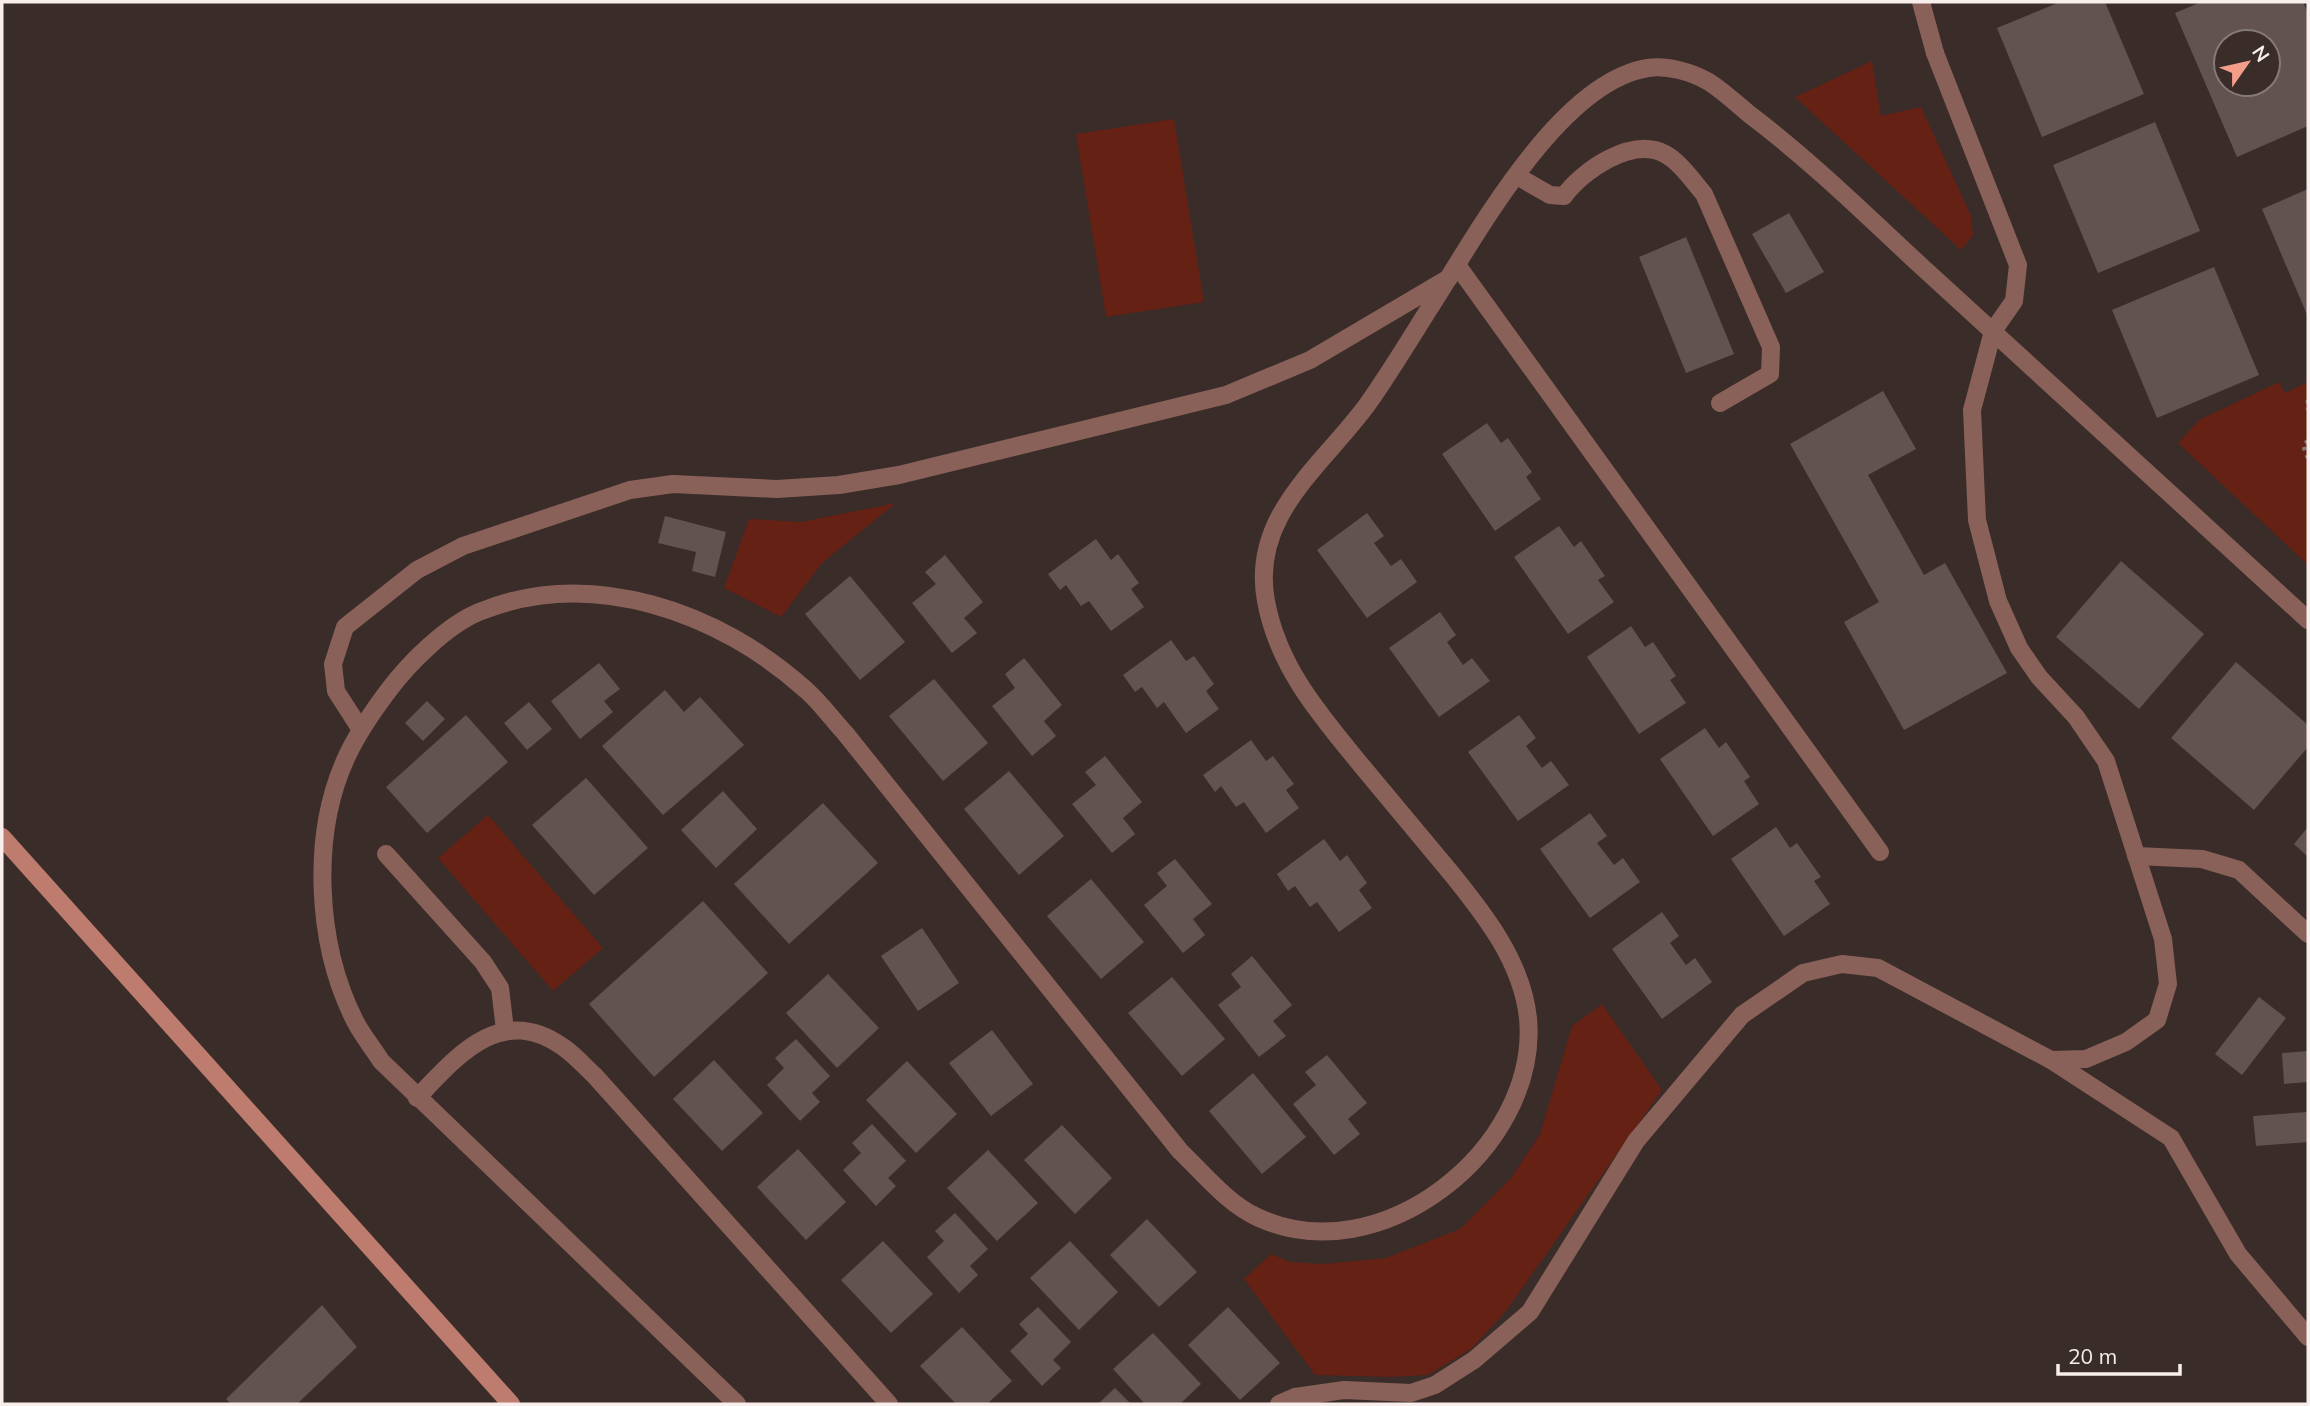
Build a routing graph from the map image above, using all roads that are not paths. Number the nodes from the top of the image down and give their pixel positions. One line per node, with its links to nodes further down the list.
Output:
1 (1922, 2): 4 (street)
2 (1517, 176): 3 (street); 4 (street); 5 (street)
3 (1453, 271): 7 (street); 7 (street); 9 (street)
4 (1993, 331): 6 (street); 11 (street)
5 (1720, 404)
6 (2308, 620)
7 (361, 730): 15 (street)
8 (2, 837): 17 (main road)
9 (1881, 852)
10 (386, 854): 13 (street)
11 (2136, 856): 12 (street); 14 (street)
12 (2308, 934)
13 (505, 1030): 15 (street); 19 (street)
14 (2051, 1060): 16 (street); 20 (street)
15 (417, 1098): 18 (street)
16 (2308, 1337)
17 (511, 1404)
18 (737, 1404)
19 (889, 1404)
20 (1279, 1404)

